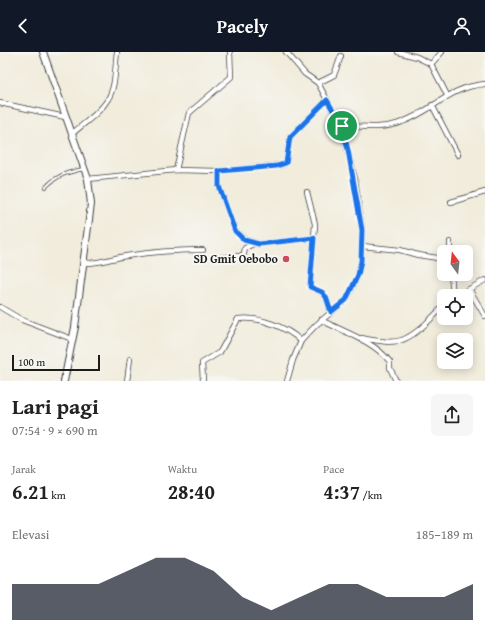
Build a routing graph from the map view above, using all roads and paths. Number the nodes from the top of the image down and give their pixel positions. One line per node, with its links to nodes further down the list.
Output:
1 (43, 52): 15 (street)
2 (117, 52): 17 (street)
3 (230, 52): 20 (street)
4 (286, 52): 9 (street)
5 (398, 52): 8 (street)
6 (442, 52): 8 (street)
7 (341, 56): 9 (street)
8 (431, 64): 11 (street)
9 (318, 84): 12 (street)
10 (485, 84): 11 (street)
11 (447, 95): 14 (street)
12 (327, 100): 16 (street); 21 (street)
13 (0, 103): 15 (street)
14 (432, 105): 16 (street); 18 (street)
15 (65, 117): 17 (street)
16 (342, 126): 29 (street)
17 (72, 134): 19 (street)
18 (458, 155)
19 (84, 169): 22 (street); 23 (lane)
20 (176, 170): 21 (street); 22 (street)
21 (219, 171): 28 (street)
22 (88, 179): 33 (street)
23 (46, 187)
24 (307, 192): 27 (street)
25 (485, 192): 26 (street)
26 (451, 202)
27 (314, 238): 28 (street); 38 (street)
28 (253, 244): 31 (street)
29 (362, 246): 32 (street); 38 (street)
30 (203, 250): 33 (street)
31 (218, 258)
32 (437, 258)
33 (84, 263): 43 (street)
34 (485, 280): 35 (street)
35 (470, 289)
36 (473, 294): 40 (street)
37 (0, 307): 43 (street)
38 (331, 312): 41 (street)
39 (437, 312): 42 (street)
40 (485, 316)
41 (321, 320): 42 (street); 44 (street)
42 (359, 338): 50 (street)
43 (72, 339): 46 (street)
44 (301, 341): 48 (street); 49 (street)
45 (130, 359): 47 (street)
46 (64, 381)
47 (127, 381)
48 (203, 381)
49 (288, 381)
50 (396, 381)

